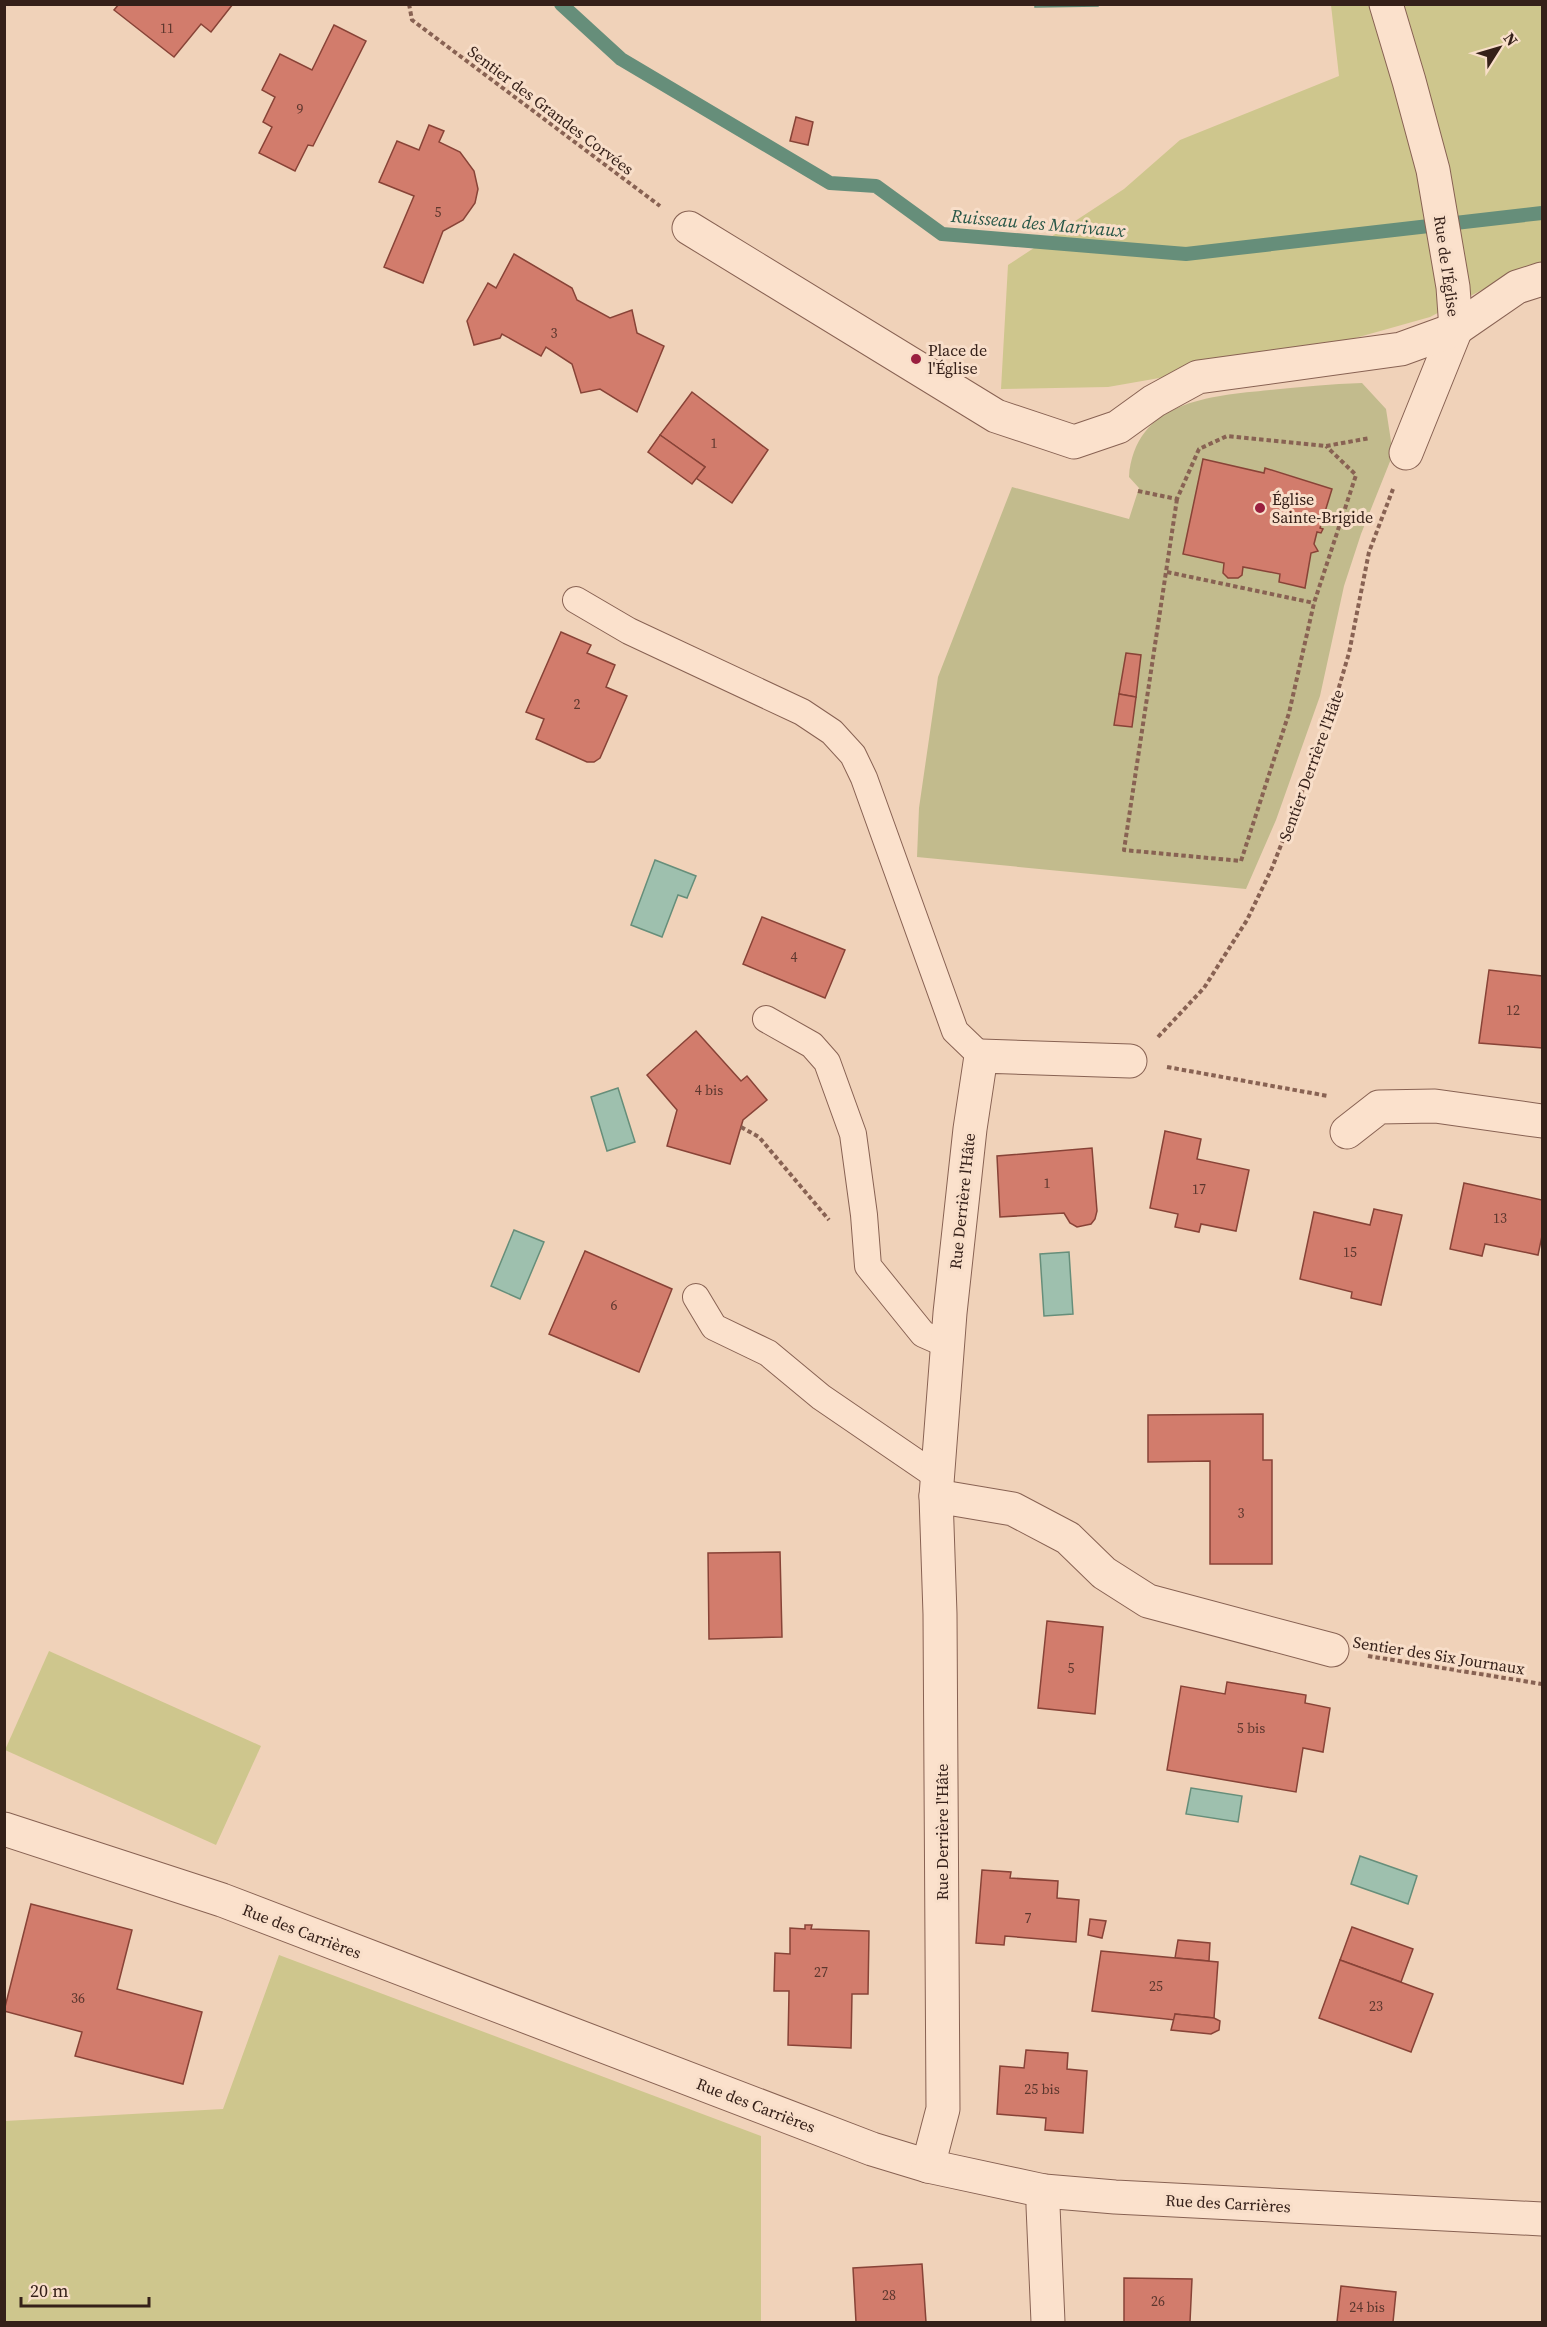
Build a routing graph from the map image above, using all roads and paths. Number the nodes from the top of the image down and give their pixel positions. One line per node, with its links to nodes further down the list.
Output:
1 (410, 4): 3 (path, Sentier des Grandes Corvées)
2 (1386, 4): 5 (street, Rue de l'Église)
3 (689, 228): 5 (street, Rue de l'Église)
4 (1542, 279): 5 (street)
5 (1456, 329): 6 (street)
6 (1406, 453): 14 (path, Sentier Derrière l'Hâte)
7 (1138, 491): 8 (path)
8 (1177, 499): 9 (path); 11 (path)
9 (1167, 572): 11 (path); 11 (path)
10 (576, 600): 13 (lane)
11 (1314, 603)
12 (766, 1019): 19 (lane)
13 (981, 1056): 14 (street); 21 (street, Rue Derrière l'Hâte)
14 (1130, 1061): 15 (path)
15 (1379, 1107): 16 (street); 18 (street)
16 (1542, 1121)
17 (741, 1127): 19 (path)
18 (1347, 1132)
19 (868, 1266): 21 (lane)
20 (696, 1297): 22 (lane)
21 (948, 1345): 22 (street, Rue Derrière l'Hâte)
22 (937, 1486): 23 (street); 26 (street, Rue Derrière l'Hâte)
23 (1332, 1650): 24 (path, Sentier des Six Journaux)
24 (1542, 1684)
25 (4, 1829): 26 (street, Rue des Carrières)
26 (928, 2166): 27 (street, Rue des Carrières)
27 (1044, 2190): 28 (street, Rue des Carrières); 29 (street)
28 (1542, 2219)
29 (1048, 2322)

